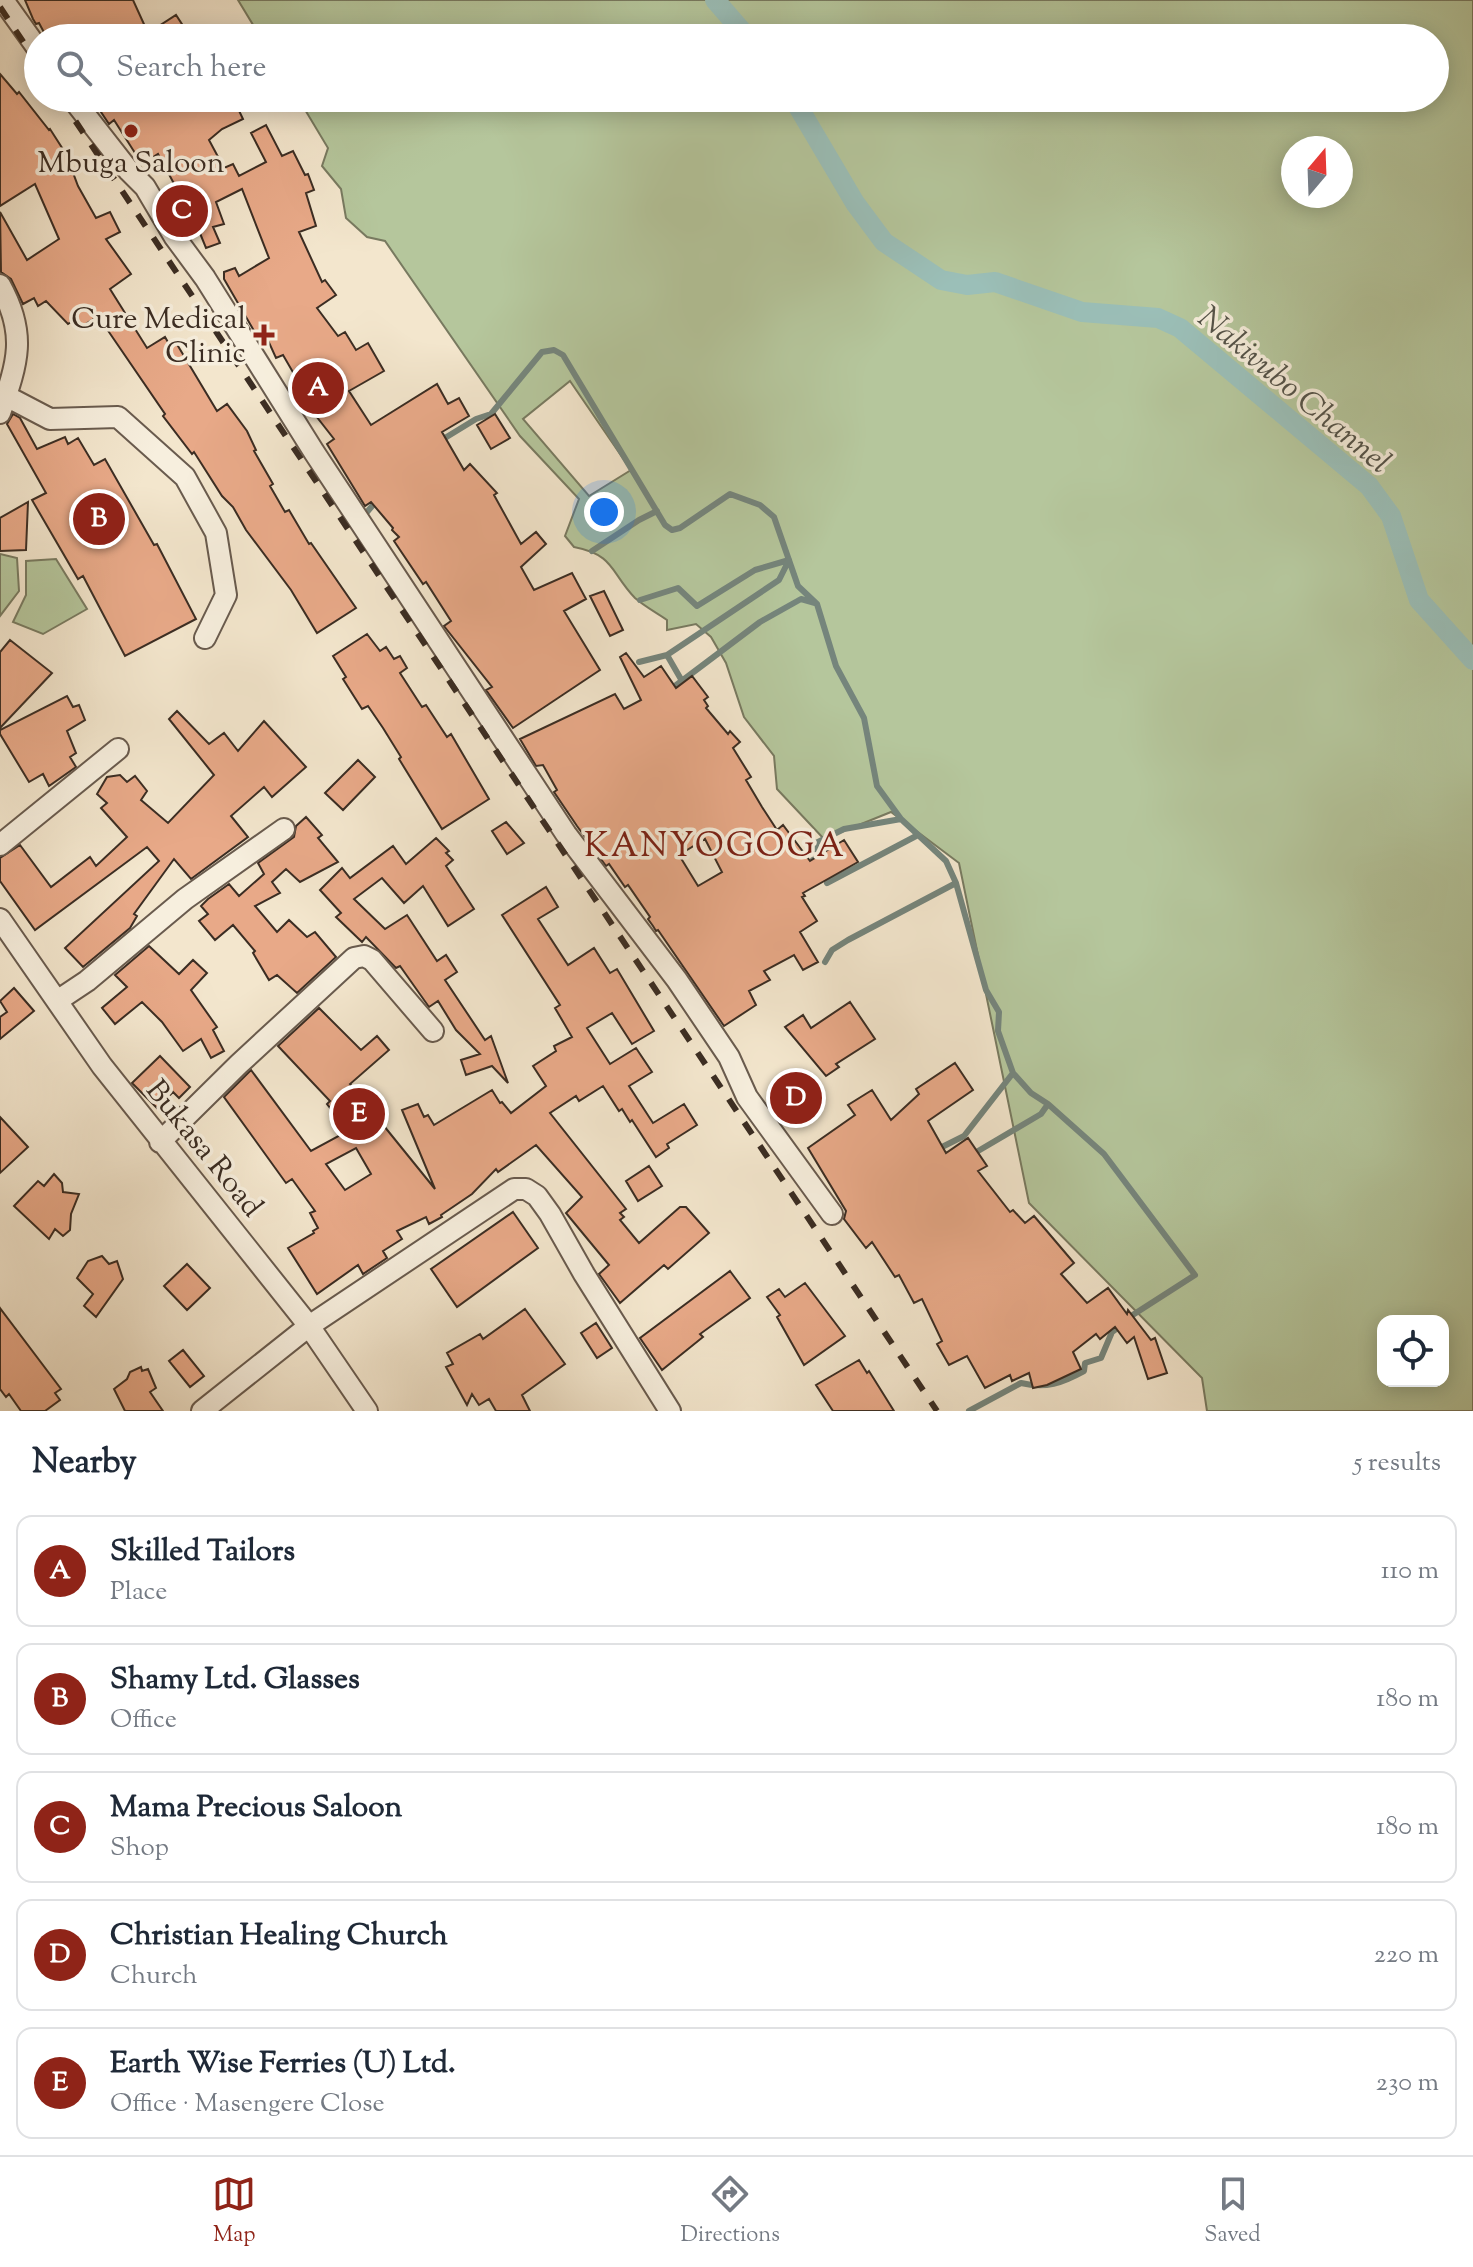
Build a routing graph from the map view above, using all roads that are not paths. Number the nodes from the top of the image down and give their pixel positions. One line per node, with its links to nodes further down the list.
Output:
1 (3, 0): 2 (street)
2 (24, 29)
3 (83, 112): 14 (street)
4 (0, 285): 5 (street)
5 (3, 404): 6 (street)
6 (205, 638)
7 (118, 749): 9 (street)
8 (284, 829): 11 (street)
9 (0, 845)
10 (0, 919): 11 (street, Bukasa Road)
11 (57, 1001): 13 (street, Bukasa Road)
12 (433, 1031): 13 (street)
13 (160, 1142): 15 (street, Bukasa Road)
14 (832, 1214)
15 (309, 1326): 16 (street); 17 (street, Bukasa Road); 18 (street)
16 (202, 1411)
17 (367, 1411)
18 (670, 1411)

